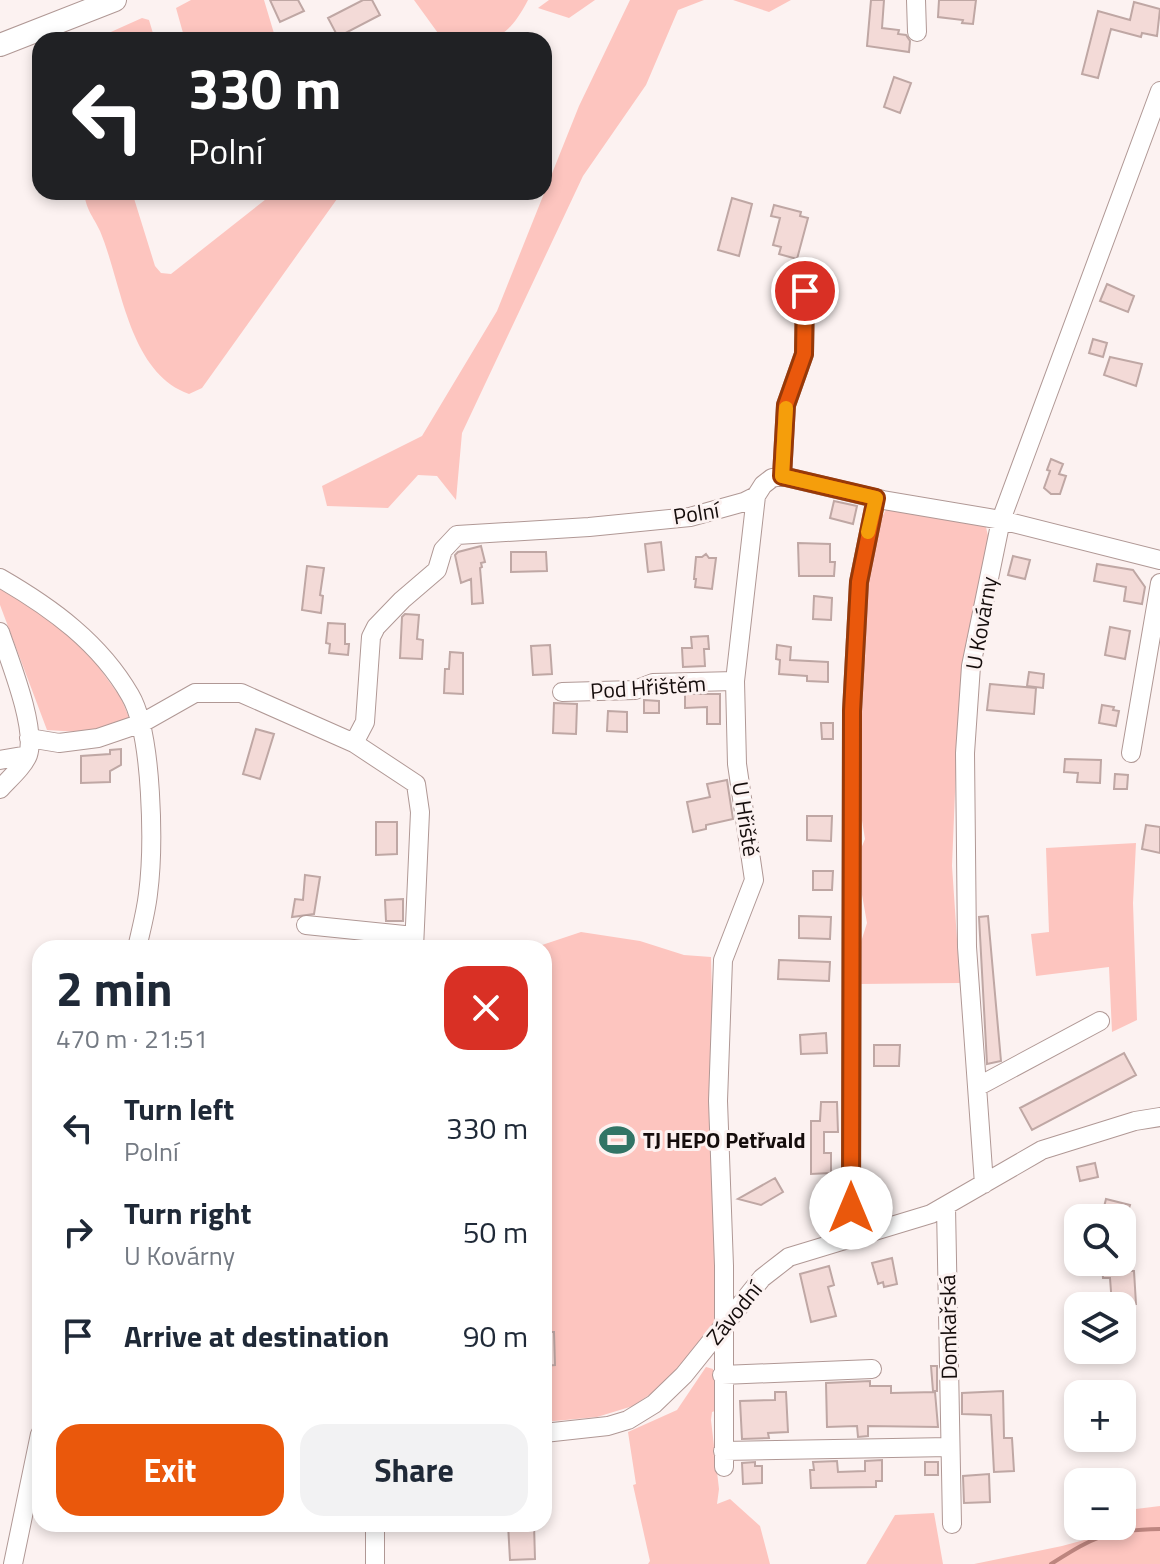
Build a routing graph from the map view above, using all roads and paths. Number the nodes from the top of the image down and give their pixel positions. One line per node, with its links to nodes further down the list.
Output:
1 (115, 0): 4 (main road)
2 (916, 0): 5 (street)
3 (32, 32): 6 (main road)
4 (33, 32)
5 (917, 32)
6 (0, 45)
7 (1160, 91): 12 (street, U Kovárny)
8 (805, 291): 9 (street)
9 (782, 476): 10 (street, Polní); 11 (street)
10 (756, 496): 17 (street, U Hřiště); 20 (street, Polní)
11 (876, 498): 12 (street); 34 (street)
12 (1001, 520): 13 (street); 30 (street, U Kovárny)
13 (1160, 560)
14 (0, 578): 19 (street)
15 (1160, 583): 22 (street)
16 (0, 632): 21 (street)
17 (735, 681): 18 (street, Pod Hřištěm); 35 (street, U Hřiště)
18 (562, 692)
19 (142, 723): 20 (street); 21 (street); 26 (street)
20 (354, 743): 28 (street)
21 (28, 747): 23 (street); 24 (street)
22 (1131, 753)
23 (0, 760)
24 (0, 789)
25 (306, 925): 27 (street)
26 (139, 940)
27 (401, 940)
28 (414, 940)
29 (1100, 1021): 30 (street)
30 (977, 1087): 32 (street, U Kovárny)
31 (1160, 1117): 32 (street, Závodní)
32 (984, 1184): 33 (street, Závodní)
33 (946, 1207): 34 (street, Závodní); 39 (street, Domkařská)
34 (851, 1237): 35 (street, Závodní)
35 (722, 1329): 37 (street, U Hřiště); 38 (street, Závodní)
36 (872, 1369): 37 (street)
37 (722, 1375): 39 (street, U Hřiště)
38 (552, 1432)
39 (950, 1447): 41 (street, Domkařská)
40 (32, 1473): 43 (street)
41 (952, 1524)
42 (375, 1532): 44 (street)
43 (13, 1564)
44 (375, 1564)

